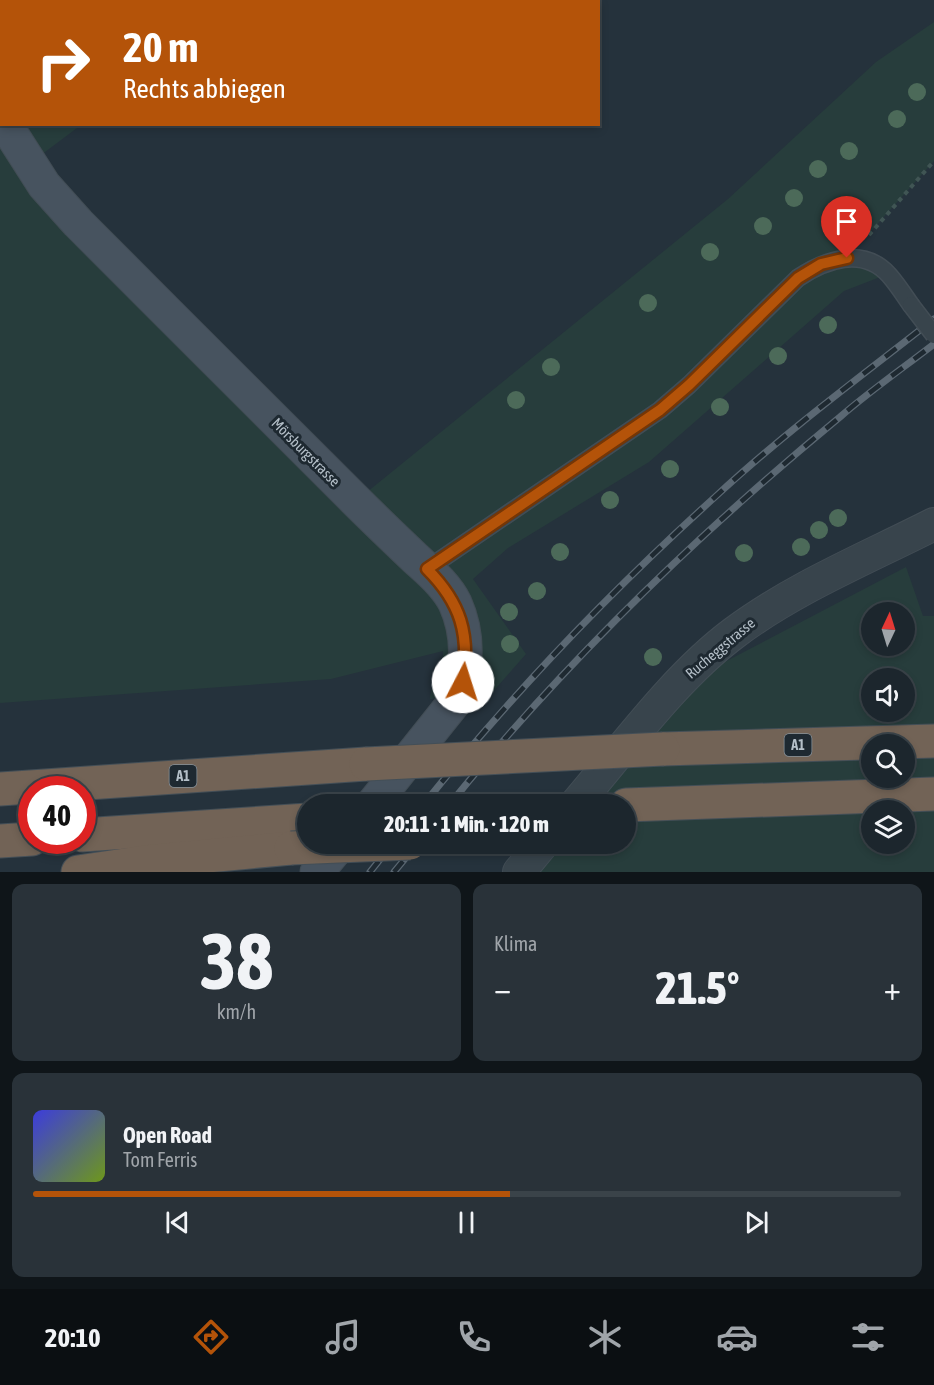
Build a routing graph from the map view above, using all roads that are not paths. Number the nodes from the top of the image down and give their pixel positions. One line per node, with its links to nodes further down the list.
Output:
1 (6, 126): 4 (street, Mörsburgstrasse)
2 (934, 335): 4 (lane, bridge)
3 (934, 524): 8 (street, Rucheggstrasse)
4 (427, 569): 7 (street, Mörsburgstrasse)
5 (934, 741): 6 (highway, A1, bridge)
6 (0, 789)
7 (381, 794)
8 (585, 794)
9 (934, 794): 10 (highway)
10 (721, 801): 11 (highway); 13 (highway)
11 (636, 805)
12 (297, 821): 14 (highway)
13 (636, 823)
14 (96, 834)
15 (18, 840): 16 (highway)
16 (0, 842)
17 (297, 848): 20 (highway, bridge)
18 (332, 854): 21 (street)
19 (534, 854): 22 (street)
20 (78, 872)
21 (317, 872)
22 (519, 872)

